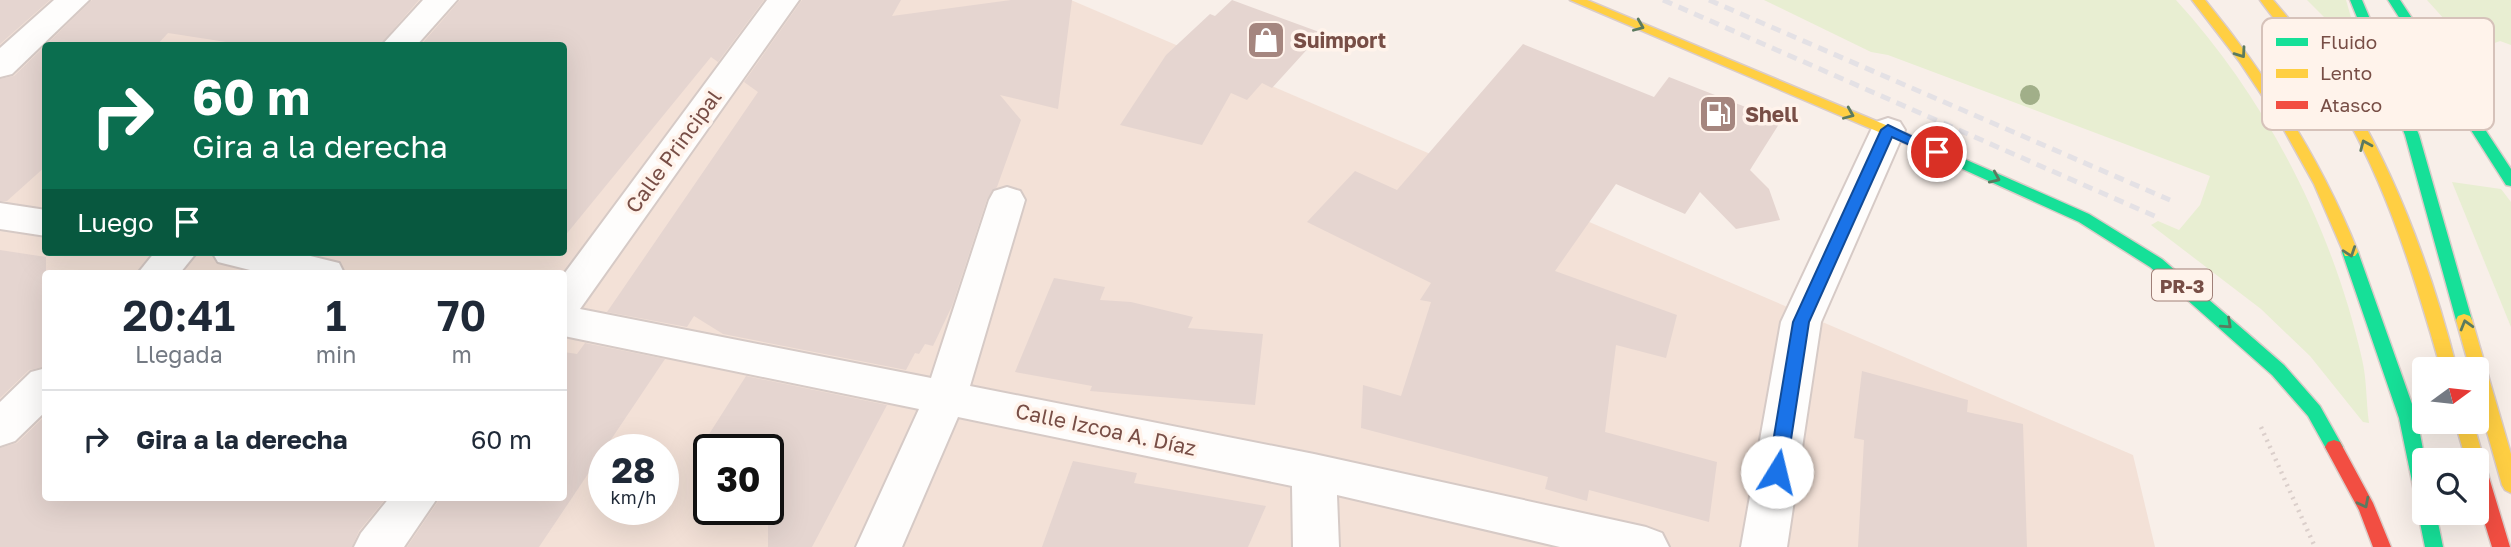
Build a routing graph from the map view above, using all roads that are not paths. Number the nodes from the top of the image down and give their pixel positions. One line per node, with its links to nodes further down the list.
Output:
1 (73, 0): 13 (street)
2 (441, 0): 12 (street)
3 (783, 0): 28 (street, Calle Principal)
4 (1576, 0): 15 (highway, PR-3, one-way to 15)
5 (2198, 0): 14 (highway, one-way to 14)
6 (2266, 0): 9 (highway, one-way to 6)
7 (2356, 0): 10 (highway, one-way to 7)
8 (2394, 0): 11 (highway)
9 (2281, 18)
10 (2363, 18)
11 (2406, 18)
12 (401, 42)
13 (0, 66)
14 (2262, 83)
15 (1888, 130): 44 (street); 45 (highway, PR-3, one-way to 45)
16 (2290, 130): 34 (highway, one-way to 34)
17 (2359, 130): 30 (highway, one-way to 17)
18 (2410, 130): 36 (highway, one-way to 18)
19 (2478, 130): 20 (highway)
20 (2511, 181)
21 (1007, 200): 32 (street)
22 (0, 216): 23 (street)
23 (42, 222)
24 (174, 256): 26 (street)
25 (249, 256): 27 (street)
26 (160, 270)
27 (312, 270)
28 (567, 298)
29 (567, 322): 32 (street, Calle Izcoa A. Díaz)
30 (2445, 357)
31 (42, 388): 33 (street)
32 (946, 396): 35 (street, Calle Izcoa A. Díaz); 41 (street)
33 (0, 429)
34 (2414, 448)
35 (1314, 472): 42 (street); 43 (street, Calle Izcoa A. Díaz)
36 (2511, 485)
37 (413, 501): 40 (street)
38 (2489, 506): 47 (highway)
39 (2429, 525): 46 (highway)
40 (377, 547)
41 (879, 547)
42 (1317, 547)
43 (1646, 547)
44 (1764, 547)
45 (2382, 547)
46 (2434, 547)
47 (2501, 547)

